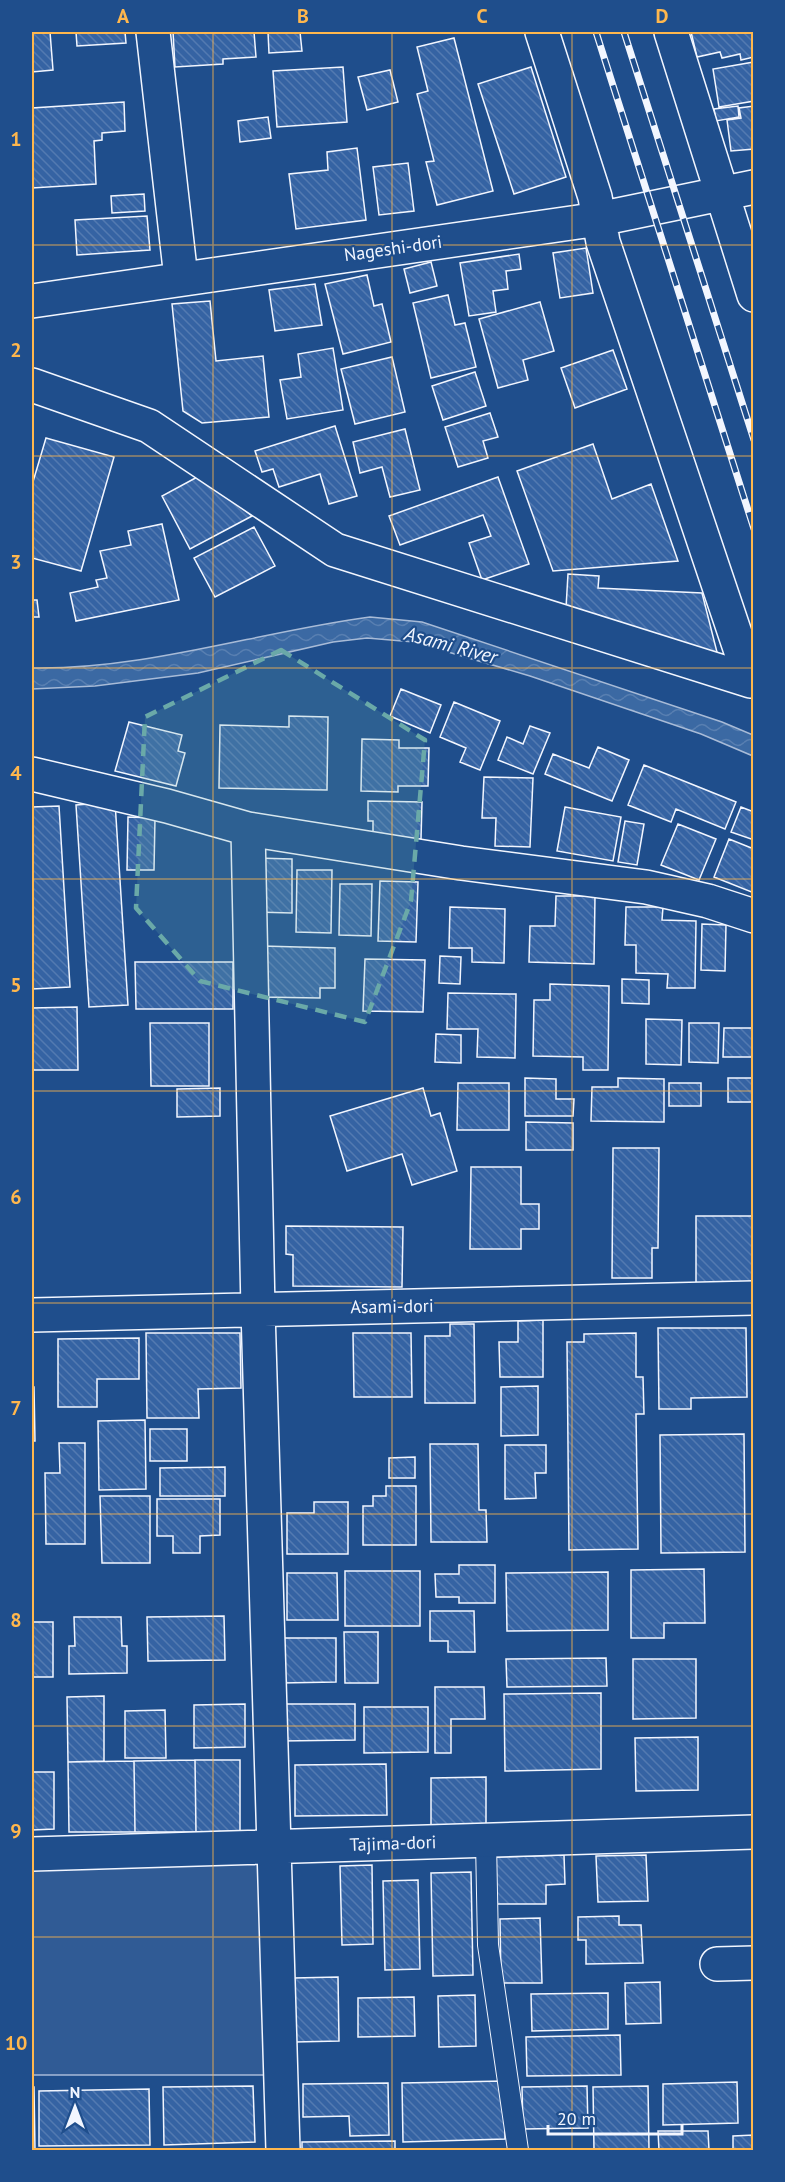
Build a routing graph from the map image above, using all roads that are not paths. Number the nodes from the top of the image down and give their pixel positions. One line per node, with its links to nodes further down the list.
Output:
1 (153, 32): 7 (street)
2 (542, 32): 6 (street)
3 (671, 32): 5 (street)
4 (753, 187): 5 (street, Nageshi-dori)
5 (722, 194): 6 (street, Nageshi-dori); 8 (street)
6 (599, 219): 7 (street, Nageshi-dori); 10 (street)
7 (181, 278): 9 (street, Nageshi-dori)
8 (753, 295)
9 (32, 301)
10 (32, 385)
11 (32, 774): 12 (street)
12 (249, 829): 13 (street); 15 (street)
13 (753, 916)
14 (753, 1298): 15 (street, Asami-dori)
15 (258, 1310): 16 (street, Asami-dori); 19 (street)
16 (32, 1315)
17 (753, 1832): 18 (street, Tajima-dori)
18 (486, 1840): 19 (street, Tajima-dori); 24 (lane)
19 (274, 1846): 20 (street, Tajima-dori); 23 (street)
20 (32, 1854)
21 (753, 1963): 22 (street)
22 (717, 1964)
23 (284, 2151)
24 (518, 2151)

